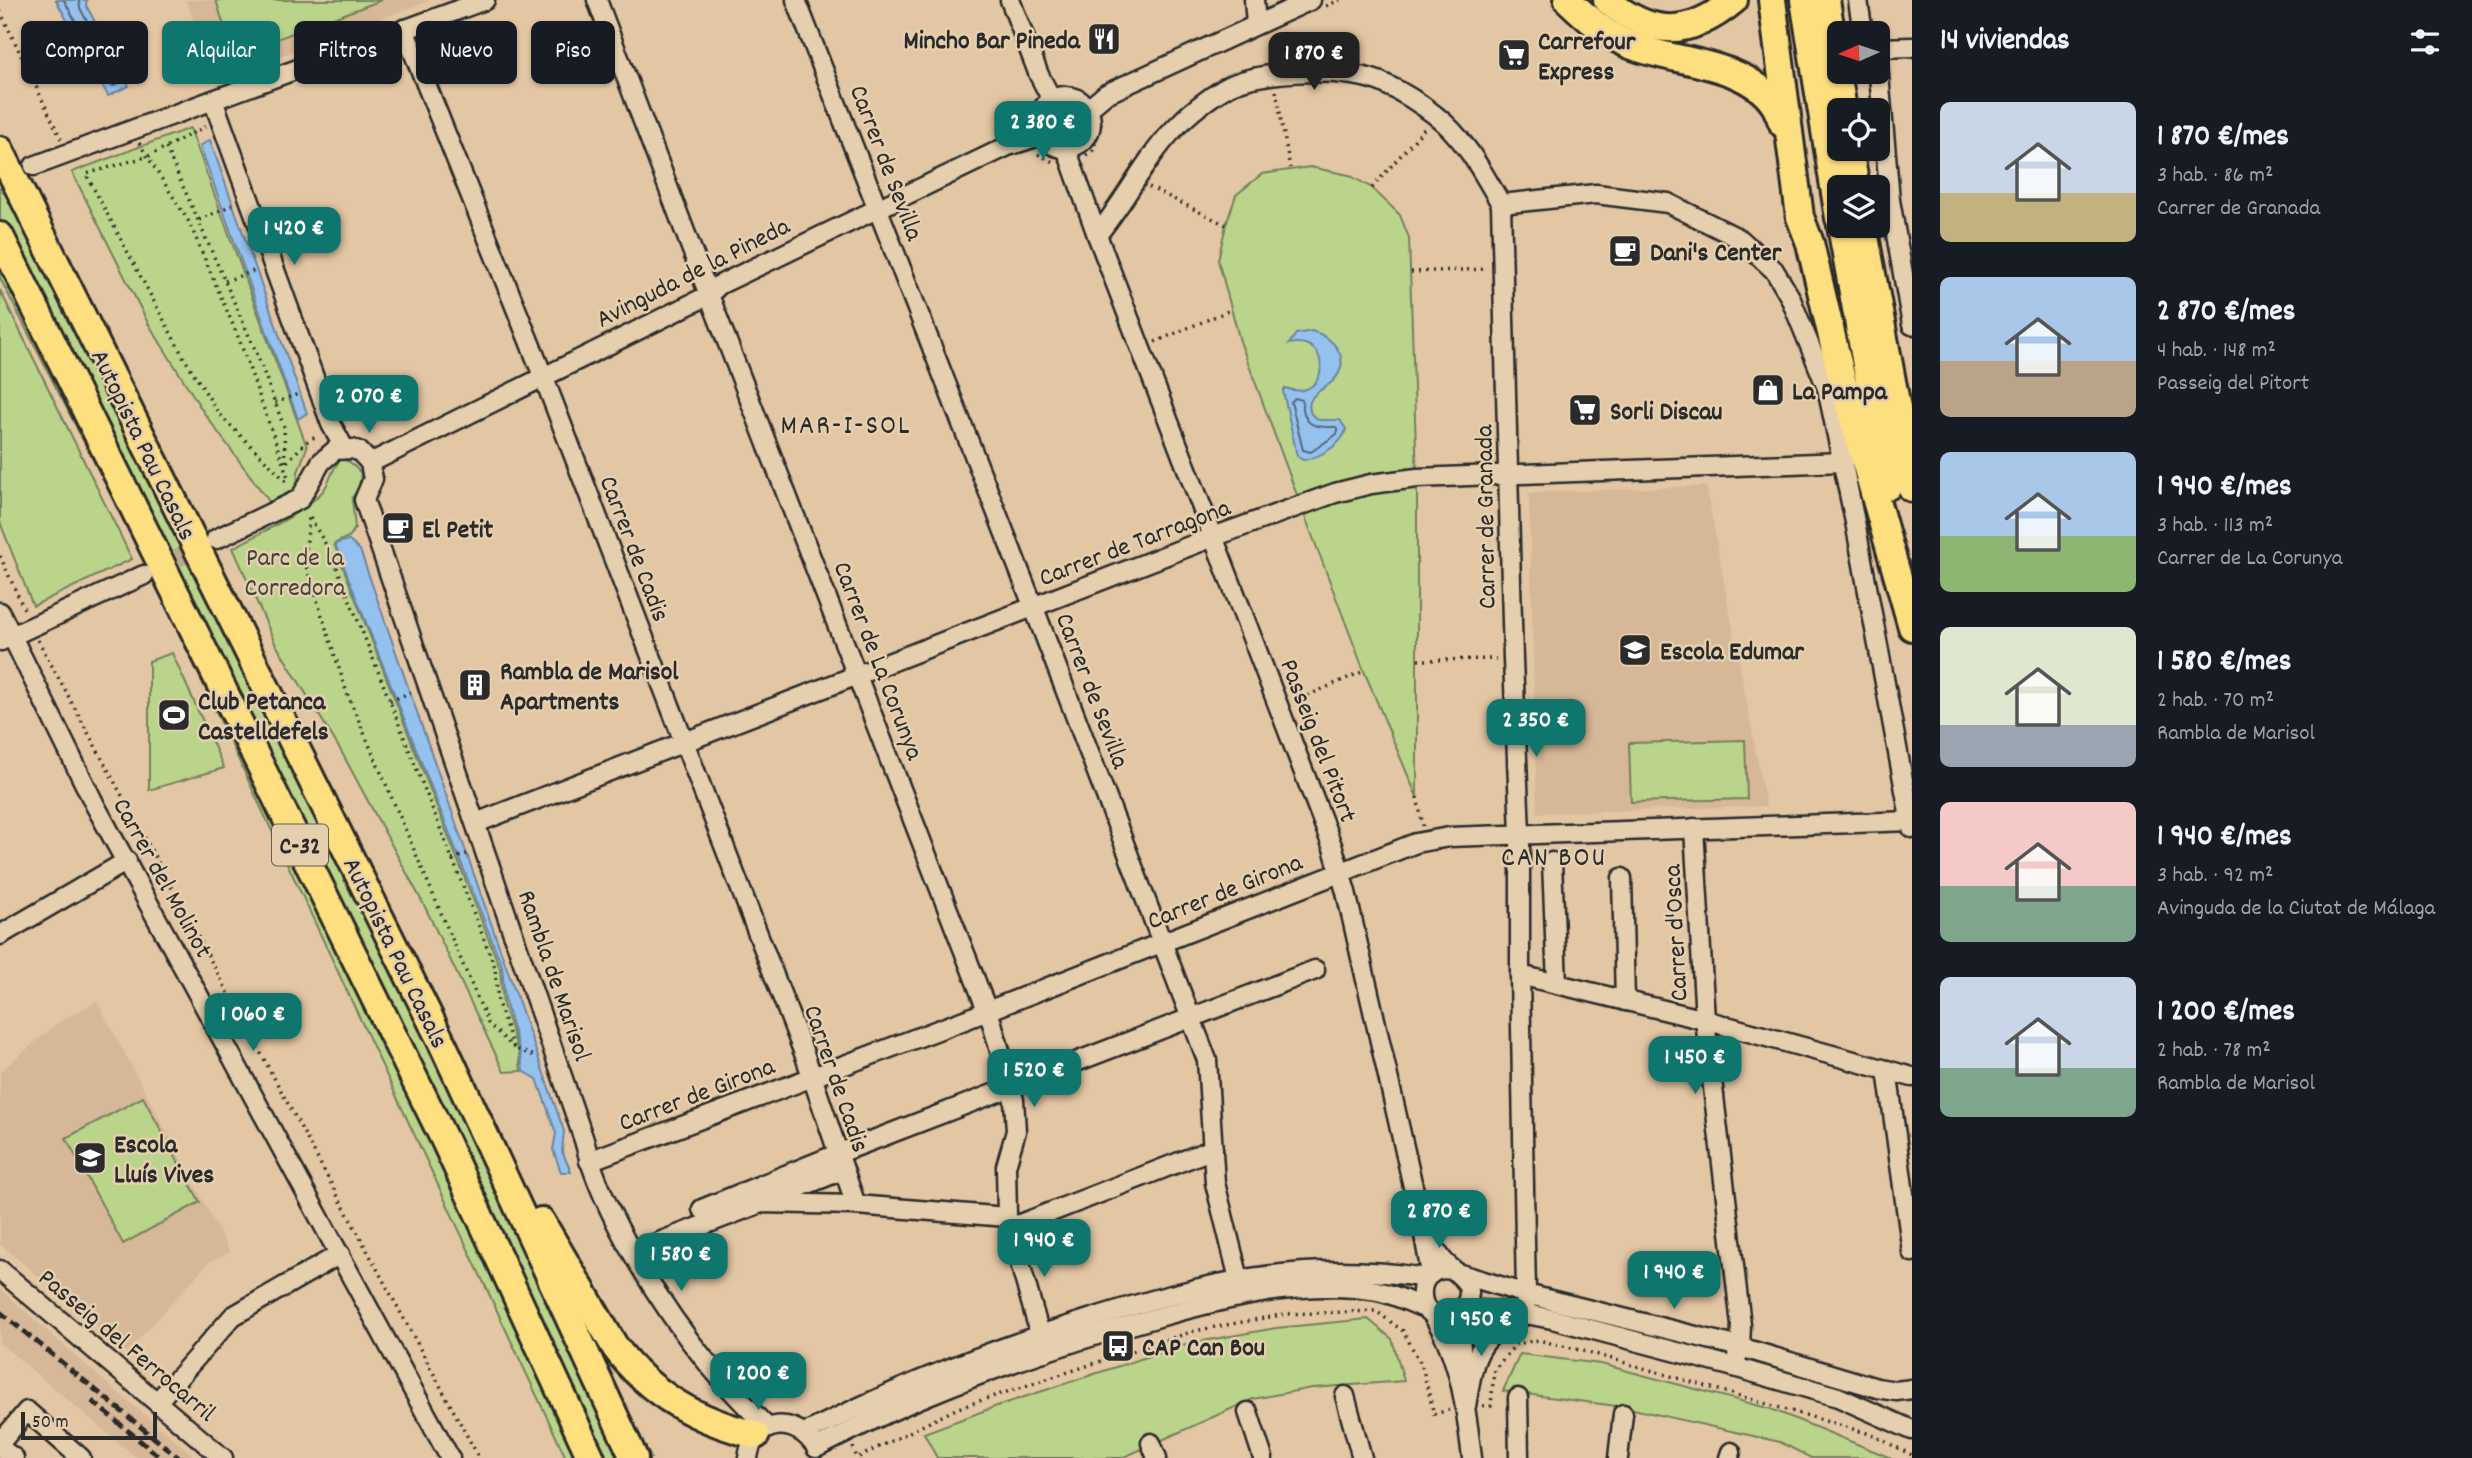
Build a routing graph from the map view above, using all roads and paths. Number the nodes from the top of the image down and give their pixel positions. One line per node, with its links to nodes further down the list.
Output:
1 (485, 0): 20 (street)
2 (597, 0): 58 (street, Carrer de La Corunya)
3 (796, 0): 46 (street, Carrer de Sevilla)
4 (1010, 0): 27 (street)
5 (1254, 0): 19 (street)
6 (1311, 0): 15 (street)
7 (1568, 0): 33 (highway)
8 (1607, 0): 9 (highway)
9 (1734, 0)
10 (1772, 0): 33 (highway)
11 (1804, 0): 41 (highway)
12 (1826, 0): 25 (highway)
13 (1842, 0): 17 (highway)
14 (1858, 0): 18 (street)
15 (1295, 4): 19 (street)
16 (0, 11): 37 (path)
17 (1843, 21)
18 (1861, 21)
19 (1256, 24): 28 (street)
20 (404, 29): 26 (street); 62 (street, Carrer de Cadis)
21 (1912, 47): 22 (street)
22 (1890, 48)
23 (1273, 75): 29 (street, Carrer de Granada); 40 (path); 42 (street, Carrer de Granada)
24 (1880, 84): 60 (street)
25 (1841, 98)
26 (213, 100): 30 (street); 31 (street)
27 (1052, 100): 28 (street); 32 (street)
28 (1087, 110): 35 (street)
29 (1436, 116): 43 (path); 45 (street, Carrer de Granada)
30 (220, 119): 34 (path); 67 (street)
31 (129, 131): 37 (street); 38 (path)
32 (1043, 135): 35 (street); 46 (street, Avinguda de la Pineda)
33 (1789, 137): 47 (highway)
34 (166, 148): 38 (path); 48 (path)
35 (1066, 148): 50 (street, Passeig del Pitort)
36 (0, 150): 106 (highway, Autopista Pau Casals / C-32)
37 (68, 153): 39 (street)
38 (149, 156): 70 (path); 73 (path)
39 (34, 166)
40 (1290, 168)
41 (1832, 175)
42 (1136, 181): 49 (path); 50 (street, Carrer de Granada)
43 (1371, 188)
44 (236, 203): 48 (path)
45 (1501, 204): 55 (street, Carrer de Granada); 63 (street)
46 (877, 208): 58 (street, Avinguda de la Pineda); 79 (street, Carrer de Sevilla)
47 (1800, 218): 63 (highway); 82 (highway)
48 (199, 220): 57 (path)
49 (1226, 225)
50 (1097, 235): 61 (street, Passeig del Pitort)
51 (0, 236): 160 (highway, Autopista Pau Casals / C-32)
52 (1843, 238): 78 (highway)
53 (1865, 238): 72 (highway)
54 (260, 269): 57 (path)
55 (1504, 269): 56 (path); 71 (street, Carrer de Granada)
56 (1411, 272)
57 (225, 281): 65 (path)
58 (709, 295): 62 (street, Avinguda de la Pineda); 87 (street, Carrer de La Corunya)
59 (1230, 310): 61 (path)
60 (1912, 325)
61 (1142, 347): 74 (street, Passeig del Pitort)
62 (543, 376): 69 (street, Avinguda de la Pineda); 91 (street, Carrer de Cadis)
63 (1827, 388): 68 (street)
64 (303, 393): 65 (path)
65 (275, 403): 70 (path)
66 (323, 431): 70 (path)
67 (344, 448): 69 (street); 73 (street)
68 (1843, 462): 71 (street, Carrer de Tarragona); 94 (street)
69 (370, 463): 93 (street, Rambla de Marisol)
70 (285, 464): 73 (path)
71 (1509, 474): 74 (street, Carrer de Tarragona); 84 (street, Carrer de Granada)
72 (1912, 488)
73 (295, 492): 75 (street)
74 (1213, 537): 79 (street, Carrer de Tarragona); 90 (street, Passeig del Pitort)
75 (216, 539)
76 (0, 556): 81 (path)
77 (145, 575): 81 (street)
78 (1912, 607)
79 (1034, 608): 87 (street, Carrer de Tarragona); 105 (street, Carrer de Sevilla)
80 (0, 612): 83 (street, Carrer del Molinot)
81 (31, 626): 83 (street); 159 (path)
82 (1912, 627)
83 (5, 639): 100 (street, Carrer del Molinot)
84 (1513, 659): 85 (path); 96 (street, Carrer de Granada)
85 (1418, 660)
86 (1364, 671): 90 (path)
87 (858, 676): 91 (street, Carrer de Tarragona); 111 (street, Carrer de La Corunya)
88 (411, 692): 89 (path)
89 (390, 701): 99 (path); 114 (path)
90 (1280, 708): 102 (street, Passeig del Pitort)
91 (683, 744): 93 (street, Carrer de Tarragona); 118 (street, Carrer de Cadis)
92 (1417, 797): 97 (path)
93 (476, 823): 121 (street, Rambla de Marisol)
94 (1911, 824): 95 (street, Carrer de Girona)
95 (1694, 828): 96 (street, Carrer de Girona); 113 (street, Carrer d'Osca)
96 (1520, 834): 97 (street, Carrer de Girona); 108 (street, Carrer de Granada)
97 (1425, 841): 102 (street, Carrer de Girona)
98 (468, 853): 99 (path)
99 (452, 859): 114 (path)
100 (127, 861): 104 (street); 130 (street, Carrer del Molinot)
101 (1552, 862): 109 (street)
102 (1340, 873): 105 (street, Carrer de Girona); 127 (street, Passeig del Pitort)
103 (1622, 878): 110 (street)
104 (0, 935)
105 (1163, 943): 111 (street, Carrer de Girona); 112 (street, Carrer de Sevilla)
106 (394, 946): 150 (highway); 161 (highway, Autopista Pau Casals / C-32)
107 (1315, 970): 112 (street)
108 (1520, 975): 109 (street); 135 (street, Carrer de Granada)
109 (1557, 984): 110 (street)
110 (1625, 1001): 113 (street)
111 (988, 1011): 118 (street, Carrer de Girona); 119 (street, Carrer de La Corunya)
112 (1192, 1018): 119 (street); 120 (street, Carrer de Sevilla)
113 (1705, 1020): 116 (street); 140 (street, Carrer d'Osca)
114 (515, 1049): 115 (path)
115 (540, 1058)
116 (1887, 1070): 117 (street); 129 (street)
117 (1912, 1077)
118 (812, 1078): 121 (street, Carrer de Girona); 122 (street, Carrer de Cadis)
119 (1011, 1088): 122 (street); 126 (street, Carrer de La Corunya)
120 (1213, 1149): 126 (street); 134 (street, Carrer de Sevilla)
121 (589, 1161): 128 (street, Rambla de Marisol)
122 (840, 1162): 123 (street); 124 (street, Carrer de Cadis); 125 (street)
123 (761, 1203): 124 (street); 128 (street)
124 (856, 1205): 126 (street)
125 (702, 1209)
126 (1009, 1223): 139 (street, Carrer de La Corunya)
127 (1424, 1235): 132 (street, Passeig del Pitort); 133 (street)
128 (633, 1252): 150 (street, Rambla de Marisol)
129 (1912, 1252)
130 (340, 1254): 145 (street); 158 (street, Carrer del Molinot)
131 (0, 1270): 145 (street, Passeig del Ferrocarril)
132 (1458, 1273): 133 (street); 135 (street); 137 (street)
133 (1428, 1276): 134 (street); 136 (street)
134 (1241, 1287): 136 (street); 139 (street)
135 (1526, 1294): 138 (street, Carrer de Granada); 140 (street)
136 (1429, 1310): 137 (street); 146 (street)
137 (1460, 1311): 138 (street); 146 (street)
138 (1525, 1314): 141 (street); 146 (street)
139 (1042, 1343): 153 (street)
140 (1740, 1347): 141 (street, Carrer d'Osca); 142 (street)
141 (1734, 1367): 149 (street)
142 (1912, 1389)
143 (1345, 1396): 163 (street)
144 (1518, 1398): 165 (street)
145 (157, 1402): 157 (street, Passeig del Ferrocarril)
146 (1467, 1407): 151 (path); 154 (path); 164 (street)
147 (1248, 1412): 162 (street)
148 (1623, 1414): 166 (street)
149 (1912, 1430)
150 (757, 1440): 153 (street)
151 (850, 1442)
152 (0, 1446): 155 (street); 156 (street)
153 (813, 1446)
154 (1912, 1455)
155 (14, 1458)
156 (81, 1458)
157 (223, 1458)
158 (450, 1458)
159 (479, 1458)
160 (591, 1458)
161 (634, 1458)
162 (1263, 1458)
163 (1362, 1458)
164 (1472, 1458)
165 (1519, 1458)
166 (1619, 1458)

